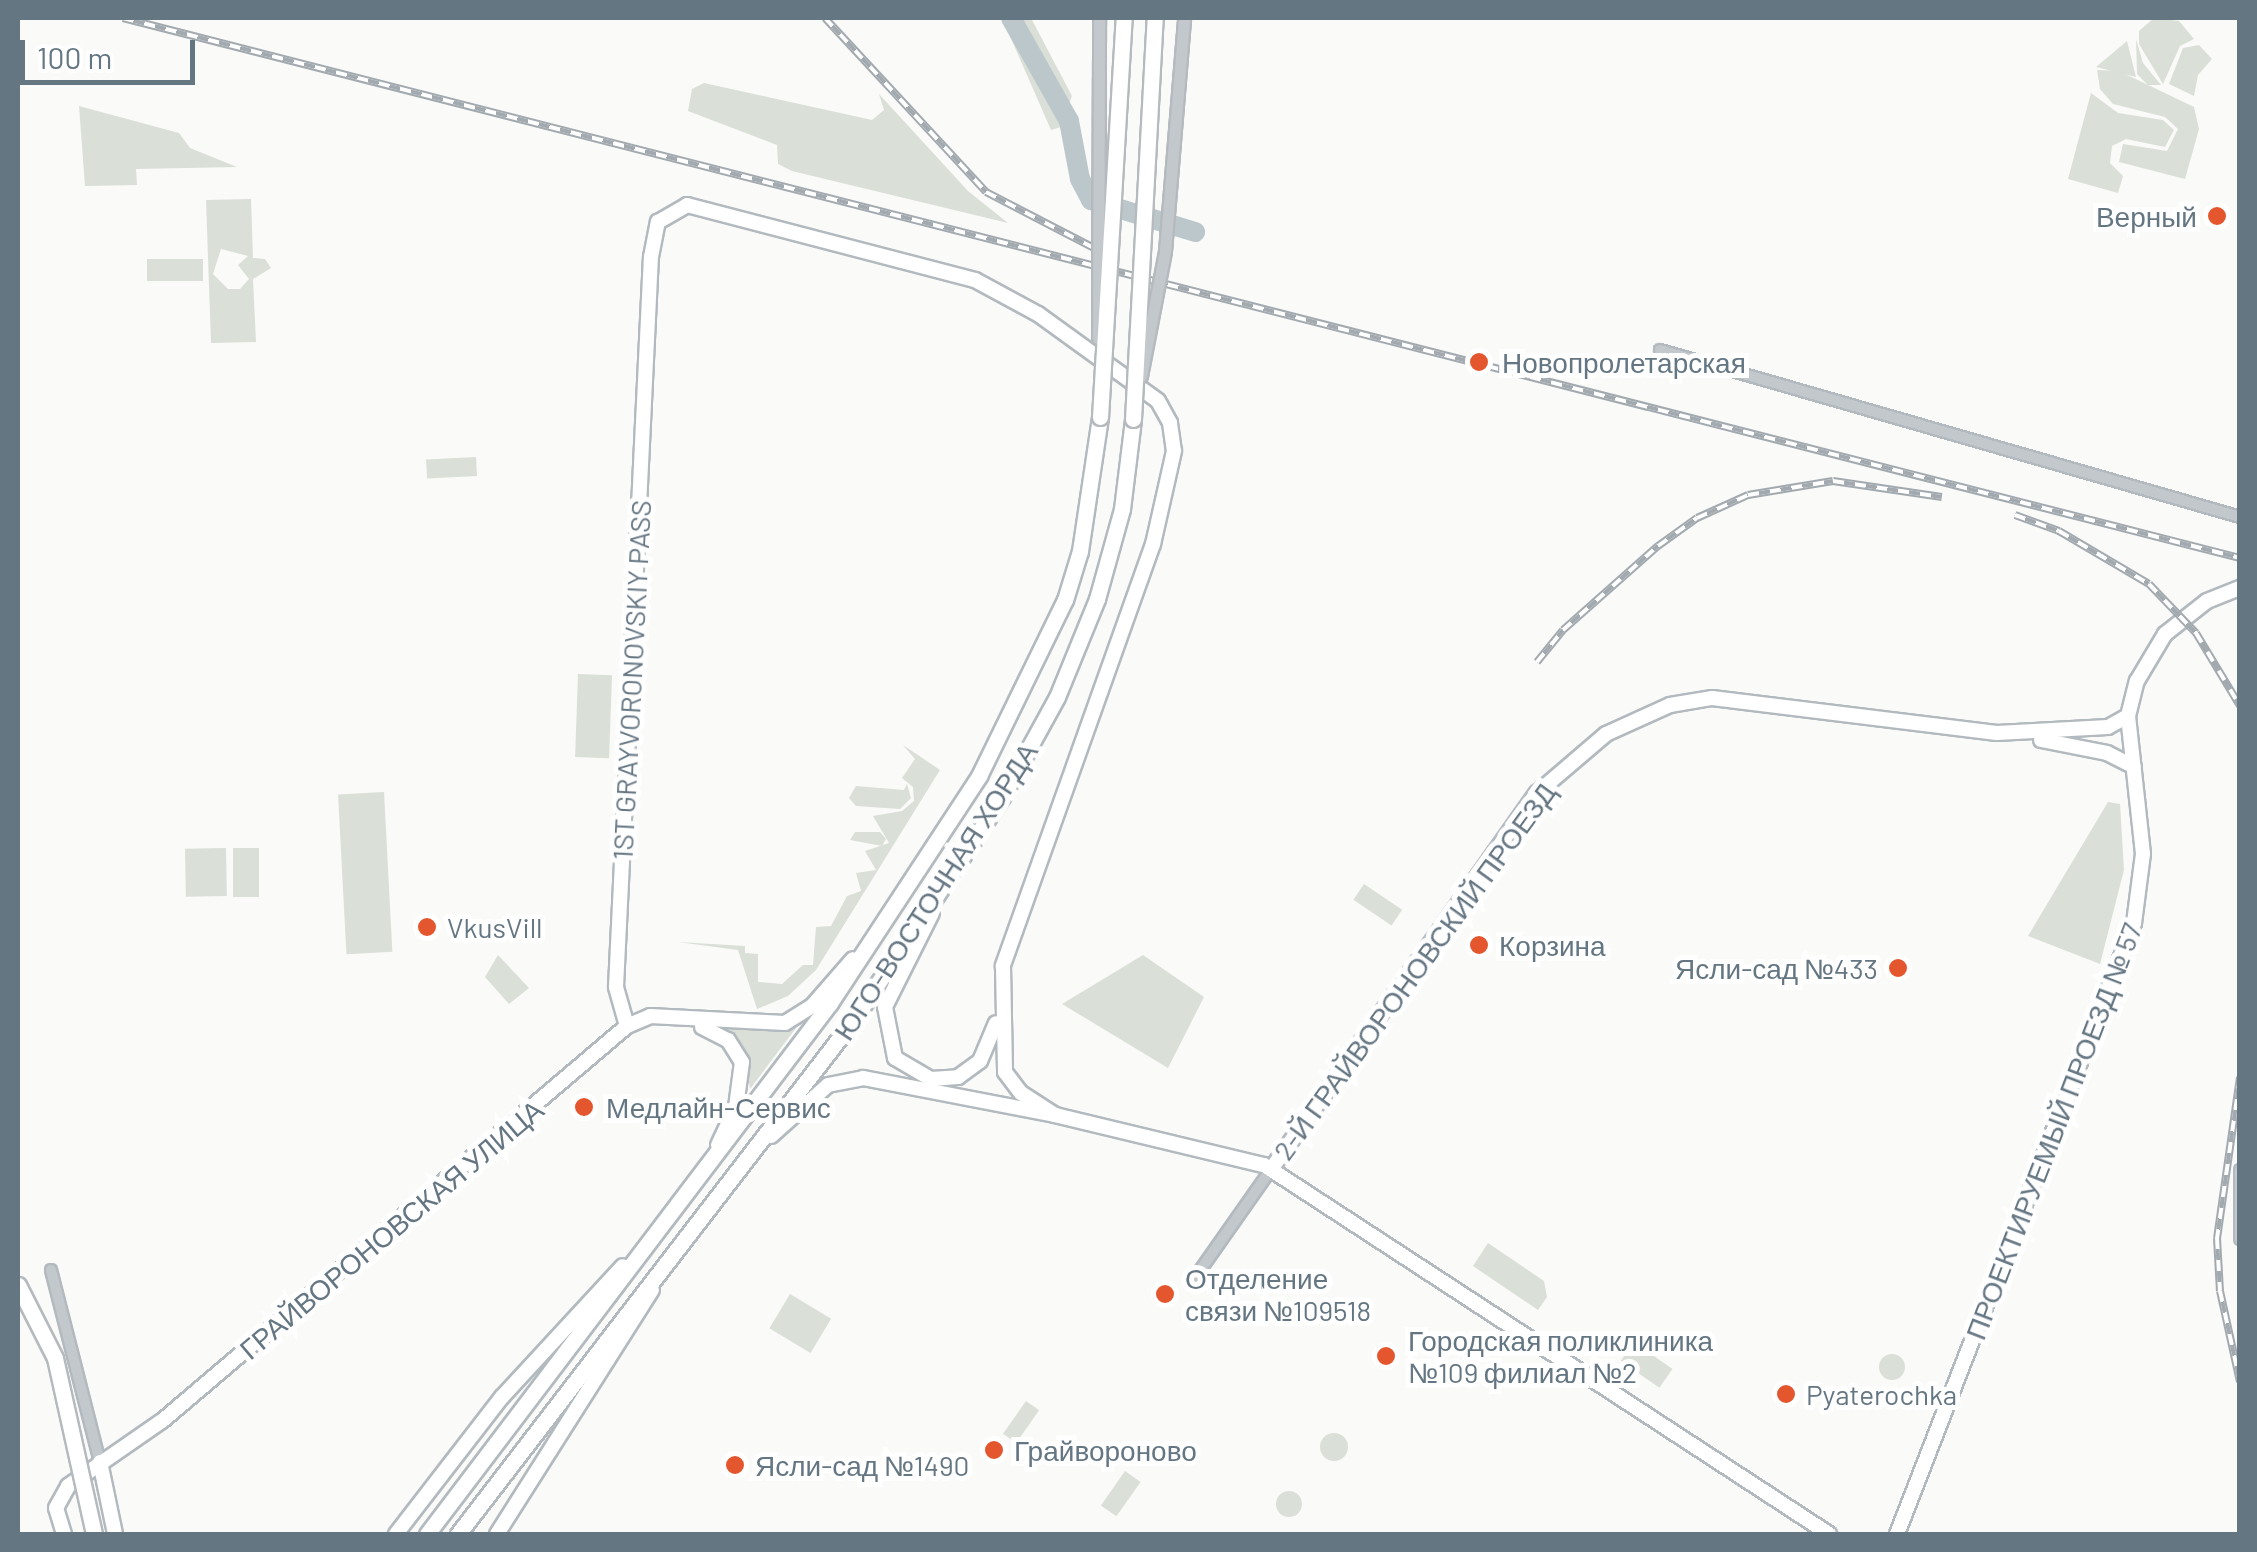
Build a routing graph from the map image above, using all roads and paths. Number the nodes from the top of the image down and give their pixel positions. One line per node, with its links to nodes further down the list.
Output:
1 (1098, 18): 6 (street, bridge)
2 (1124, 18): 6 (main road, ЮГО-ВОСТОЧНАЯ ХОРДА, bridge)
3 (1155, 18): 7 (main road, ЮГО-ВОСТОЧНАЯ ХОРДА, bridge)
4 (1184, 18): 7 (street, bridge)
5 (1660, 350): 8 (street)
6 (1100, 417): 14 (main road, ЮГО-ВОСТОЧНАЯ ХОРДА)
7 (1133, 420): 13 (main road, ЮГО-ВОСТОЧНАЯ ХОРДА)
8 (2240, 517)
9 (2240, 588): 10 (main road)
10 (2128, 716): 11 (main road, 2-Й ГРАЙВОРОНОВСКИЙ ПРОЕЗД); 12 (main road, ПРОЕКТИРУЕМЫЙ ПРОЕЗД № 57)
11 (2011, 733): 12 (main road); 20 (main road, 2-Й ГРАЙВОРОНОВСКИЙ ПРОЕЗД)
12 (2134, 767): 38 (main road, ПРОЕКТИРУЕМЫЙ ПРОЕЗД № 57)
13 (953, 872): 15 (main road); 22 (main road, ЮГО-ВОСТОЧНАЯ ХОРДА)
14 (884, 924): 16 (main road); 19 (main road, ЮГО-ВОСТОЧНАЯ ХОРДА)
15 (999, 1012): 17 (main road, 1ST GRAYVORONOVSKIY PASS); 18 (main road)
16 (687, 1021): 17 (main road); 19 (main road)
17 (628, 1026): 29 (main road, ГРАЙВОРОНОВСКАЯ УЛИЦА)
18 (1056, 1114): 20 (main road); 22 (main road)
19 (713, 1155): 25 (main road, ЮГО-ВОСТОЧНАЯ ХОРДА)
20 (1272, 1168): 27 (street); 37 (main road)
21 (2240, 1170): 24 (street)
22 (736, 1172): 23 (main road, ЮГО-ВОСТОЧНАЯ ХОРДА)
23 (687, 1229): 35 (main road, ЮГО-ВОСТОЧНАЯ ХОРДА); 36 (main road)
24 (2240, 1239)
25 (644, 1244): 33 (main road); 34 (main road, ЮГО-ВОСТОЧНАЯ ХОРДА)
26 (51, 1270): 29 (street)
27 (1194, 1279)
28 (18, 1285): 31 (main road, bridge)
29 (100, 1462): 30 (main road, ГРАЙВОРОНОВСКАЯ УЛИЦА); 32 (main road)
30 (64, 1534)
31 (94, 1534)
32 (115, 1534)
33 (396, 1534)
34 (427, 1534)
35 (458, 1534)
36 (498, 1534)
37 (1829, 1534)
38 (1897, 1534)

